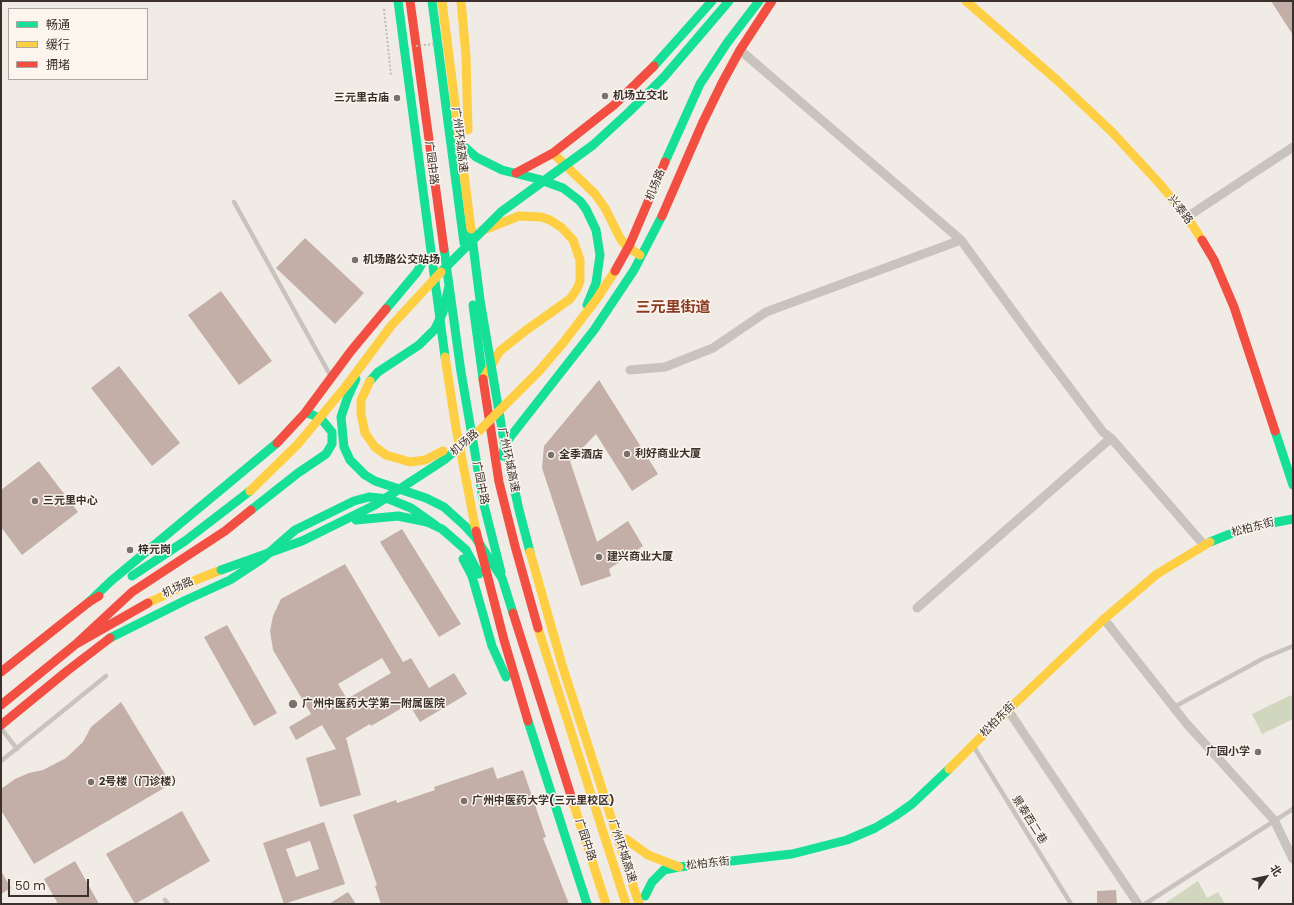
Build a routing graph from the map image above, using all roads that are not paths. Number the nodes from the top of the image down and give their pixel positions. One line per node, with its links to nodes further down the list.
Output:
1 (394, 1): 14 (main road); 21 (main road)
2 (398, 1): 80 (main road, bridge)
3 (410, 1): 14 (main road, 广园中路)
4 (432, 1): 13 (main road, 广园中路)
5 (442, 1): 13 (main road); 26 (main road, 广州环城高速, bridge)
6 (450, 1): 19 (main road)
7 (460, 1): 26 (main road, bridge)
8 (712, 1): 20 (main road)
9 (729, 1): 27 (main road, bridge)
10 (759, 1): 32 (main road, 机场路, bridge)
11 (772, 1): 15 (main road)
12 (966, 1): 25 (main road, 兴泰路)
13 (434, 22): 16 (main road, 广园中路)
14 (413, 26): 17 (main road, 广园中路)
15 (740, 50): 28 (street); 29 (main road)
16 (446, 107): 19 (main road); 36 (main road, 广园中路)
17 (425, 116): 21 (main road); 23 (main road, 广园中路)
18 (1293, 147): 25 (street)
19 (466, 148): 22 (main road)
20 (553, 153): 22 (main road); 29 (main road)
21 (414, 166): 23 (main road); 30 (main road)
22 (516, 173): 32 (main road)
23 (436, 197): 30 (main road); 31 (main road, 广园中路)
24 (234, 202): 35 (lane)
25 (1187, 217): 42 (main road, 兴泰路)
26 (469, 218): 78 (main road, 广州环城高速, bridge)
27 (481, 231): 33 (main road, bridge); 36 (main road)
28 (961, 240): 34 (street); 40 (street)
29 (642, 256): 39 (main road)
30 (425, 258): 35 (main road)
31 (449, 286): 38 (main road, bridge); 46 (main road, 广园中路)
32 (578, 322): 38 (main road, 机场路, bridge)
33 (377, 345): 46 (main road, bridge); 47 (main road, bridge)
34 (630, 370)
35 (331, 378): 37 (main road)
36 (483, 379): 41 (main road, 广园中路)
37 (305, 413): 47 (main road); 52 (main road)
38 (479, 431): 44 (main road, 机场路, bridge)
39 (511, 436): 41 (main road); 51 (main road)
40 (1111, 438): 45 (street); 48 (street)
41 (499, 482): 50 (main road, 广园中路)
42 (1293, 485)
43 (1293, 519): 45 (main road, 松柏东街)
44 (345, 521): 52 (main road, 机场路, bridge); 58 (main road, bridge)
45 (1204, 545): 49 (main road, 松柏东街)
46 (502, 578): 59 (main road, 广园中路)
47 (89, 602): 54 (main road)
48 (917, 608)
49 (1104, 619): 62 (street); 63 (main road, 松柏东街)
50 (536, 620): 51 (main road); 61 (main road, 广园中路)
51 (563, 643): 66 (main road)
52 (76, 644): 60 (main road, 机场路)
53 (1293, 646): 62 (lane)
54 (25, 653): 55 (main road); 56 (main road)
55 (1, 663)
56 (1, 672)
57 (106, 676): 68 (lane)
58 (506, 677): 64 (main road); 65 (main road)
59 (537, 691): 64 (main road); 73 (main road, 广园中路)
60 (1, 705)
61 (564, 707): 66 (main road); 71 (main road, 广园中路)
62 (1174, 707): 74 (street)
63 (1008, 710): 67 (main road, 松柏东街); 84 (street)
64 (520, 724): 70 (main road)
65 (1, 726): 68 (lane)
66 (595, 745): 75 (main road)
67 (973, 746): 77 (main road, 松柏东街); 83 (lane, 景泰西二巷)
68 (17, 749): 69 (lane)
69 (1, 761)
70 (542, 793): 73 (main road); 79 (main road)
71 (592, 797): 75 (main road); 82 (main road, 广园中路)
72 (1293, 809): 74 (lane)
73 (577, 816): 81 (main road, 广园中路)
74 (1274, 820): 76 (street); 85 (lane)
75 (626, 839): 77 (main road); 78 (main road)
76 (1293, 859)
77 (679, 867): 78 (main road, 松柏东街)
78 (643, 902)
79 (579, 904)
80 (587, 904)
81 (606, 904)
82 (626, 904)
83 (1071, 904)
84 (1138, 904)
85 (1145, 904)

